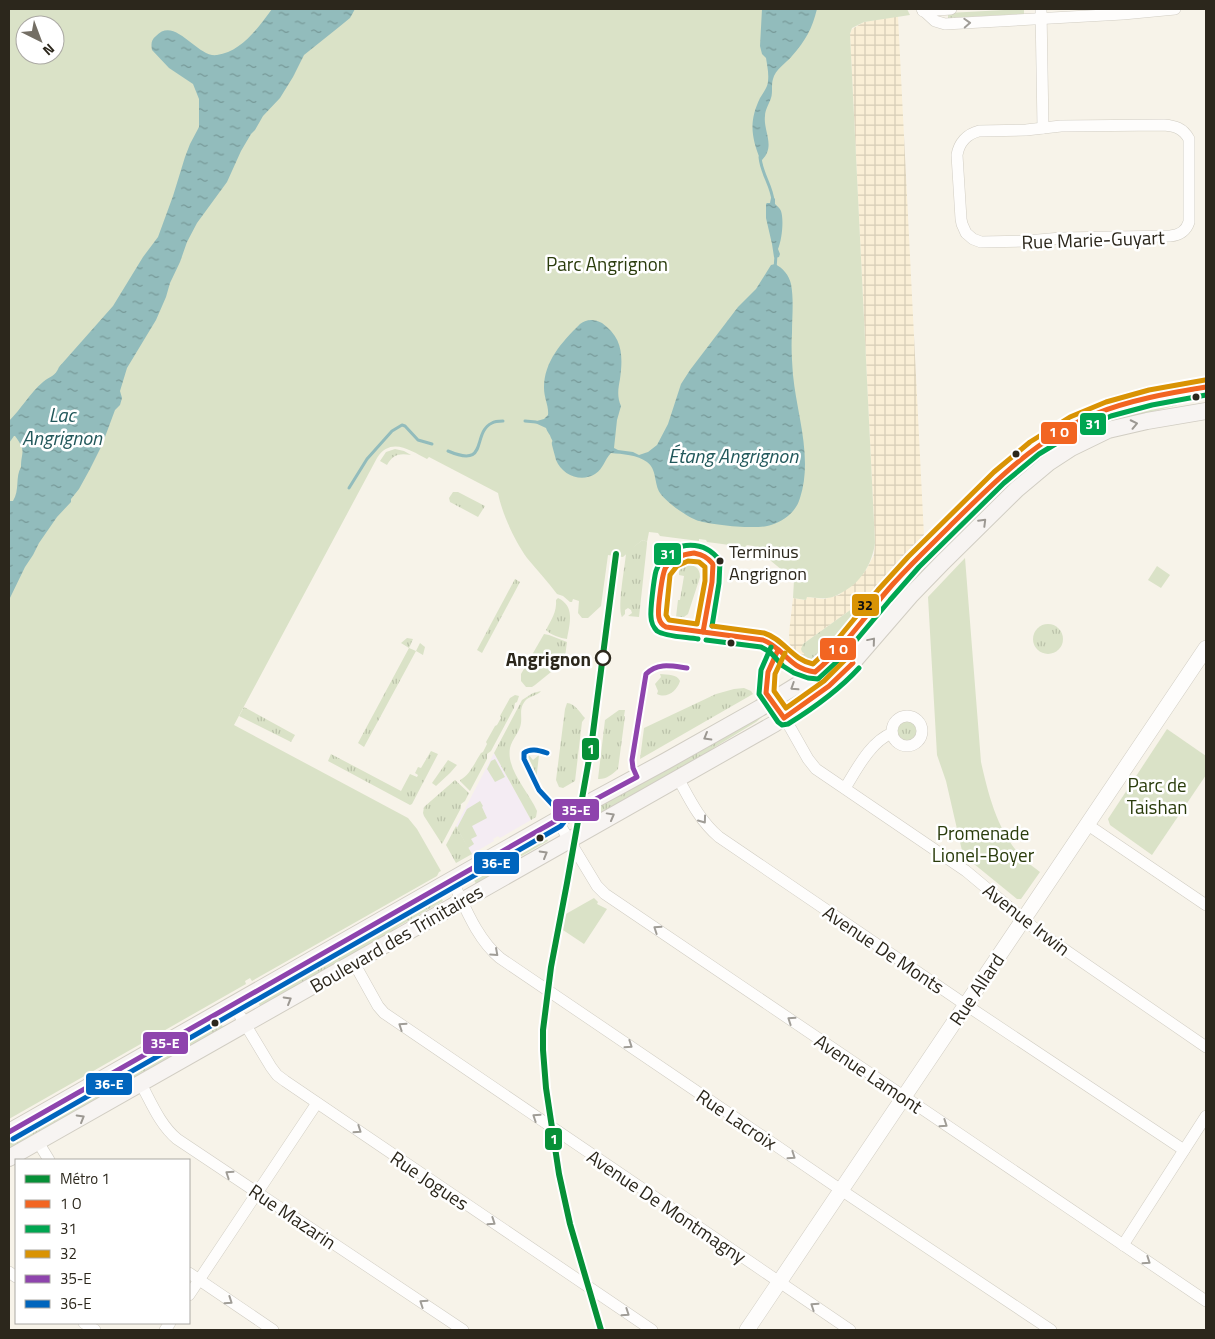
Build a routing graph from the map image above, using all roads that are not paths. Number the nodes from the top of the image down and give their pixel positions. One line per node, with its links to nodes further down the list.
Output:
1 (951, 9): 3 (street)
2 (1175, 9): 4 (street)
3 (922, 10): 4 (street, one-way to 4)
4 (1041, 14): 5 (street)
5 (1043, 128): 5 (street, Rue Marie-Guyart)
6 (1206, 388): 9 (main road, Boulevard des Trinitaires, one-way to 9)
7 (1206, 411): 10 (main road, Boulevard des Trinitaires, one-way to 7)
8 (1206, 648): 15 (street, Rue Allard)
9 (772, 701): 10 (street, Avenue Irwin); 14 (main road, Boulevard des Trinitaires, one-way to 14)
10 (784, 718): 12 (main road, Boulevard des Trinitaires); 13 (street, Avenue Irwin)
11 (892, 733): 13 (street)
12 (678, 778): 16 (main road, Boulevard des Trinitaires, one-way to 12); 23 (street, Avenue De Monts, one-way to 23)
13 (844, 788): 20 (street, Avenue Irwin)
14 (557, 820): 16 (street, Avenue Lamont); 17 (main road, Boulevard des Trinitaires)
15 (1088, 825): 19 (street); 20 (street, Rue Allard)
16 (568, 840): 18 (main road, Boulevard des Trinitaires, one-way to 16); 27 (street, Avenue Lamont, one-way to 16)
17 (452, 880): 18 (street, Rue Lacroix); 22 (main road, Boulevard des Trinitaires)
18 (462, 901): 21 (main road, Boulevard des Trinitaires); 35 (street, Rue Lacroix, one-way to 35)
19 (1206, 905)
20 (1023, 919): 23 (street, Rue Allard); 25 (street, Avenue Irwin)
21 (354, 963): 24 (main road, Boulevard des Trinitaires, one-way to 21); 40 (street, Avenue De Montmagny, one-way to 21)
22 (234, 1004): 24 (street, Rue Jogues); 30 (main road, Boulevard des Trinitaires)
23 (966, 1005): 27 (street, Rue Allard); 32 (street, Avenue De Monts)
24 (245, 1024): 26 (main road, Boulevard des Trinitaires); 28 (street, Rue Jogues)
25 (1206, 1047)
26 (141, 1084): 31 (main road, Boulevard des Trinitaires, one-way to 26); 36 (street, Rue Mazarin, one-way to 26)
27 (904, 1097): 35 (street, Rue Allard); 37 (street, Avenue Lamont, one-way to 37)
28 (317, 1103): 36 (street); 45 (street, Rue Jogues, one-way to 45)
29 (1206, 1116): 32 (street)
30 (9, 1132)
31 (38, 1142): 33 (main road, Boulevard des Trinitaires); 34 (street)
32 (1184, 1150): 37 (street)
33 (9, 1158)
34 (47, 1159)
35 (841, 1190): 40 (street, Rue Allard); 48 (street, Rue Lacroix)
36 (258, 1192): 39 (street); 44 (street, Rue Mazarin, one-way to 36)
37 (1123, 1245): 42 (street, Avenue Lamont, one-way to 42)
38 (190, 1275): 39 (street)
39 (199, 1280): 41 (street); 43 (street, one-way to 43)
40 (779, 1282): 46 (street, Rue Allard); 47 (street, Avenue De Montmagny, one-way to 40)
41 (190, 1294)
42 (1206, 1301)
43 (273, 1330)
44 (463, 1330)
45 (652, 1330)
46 (747, 1330)
47 (850, 1330)
48 (1051, 1330)

